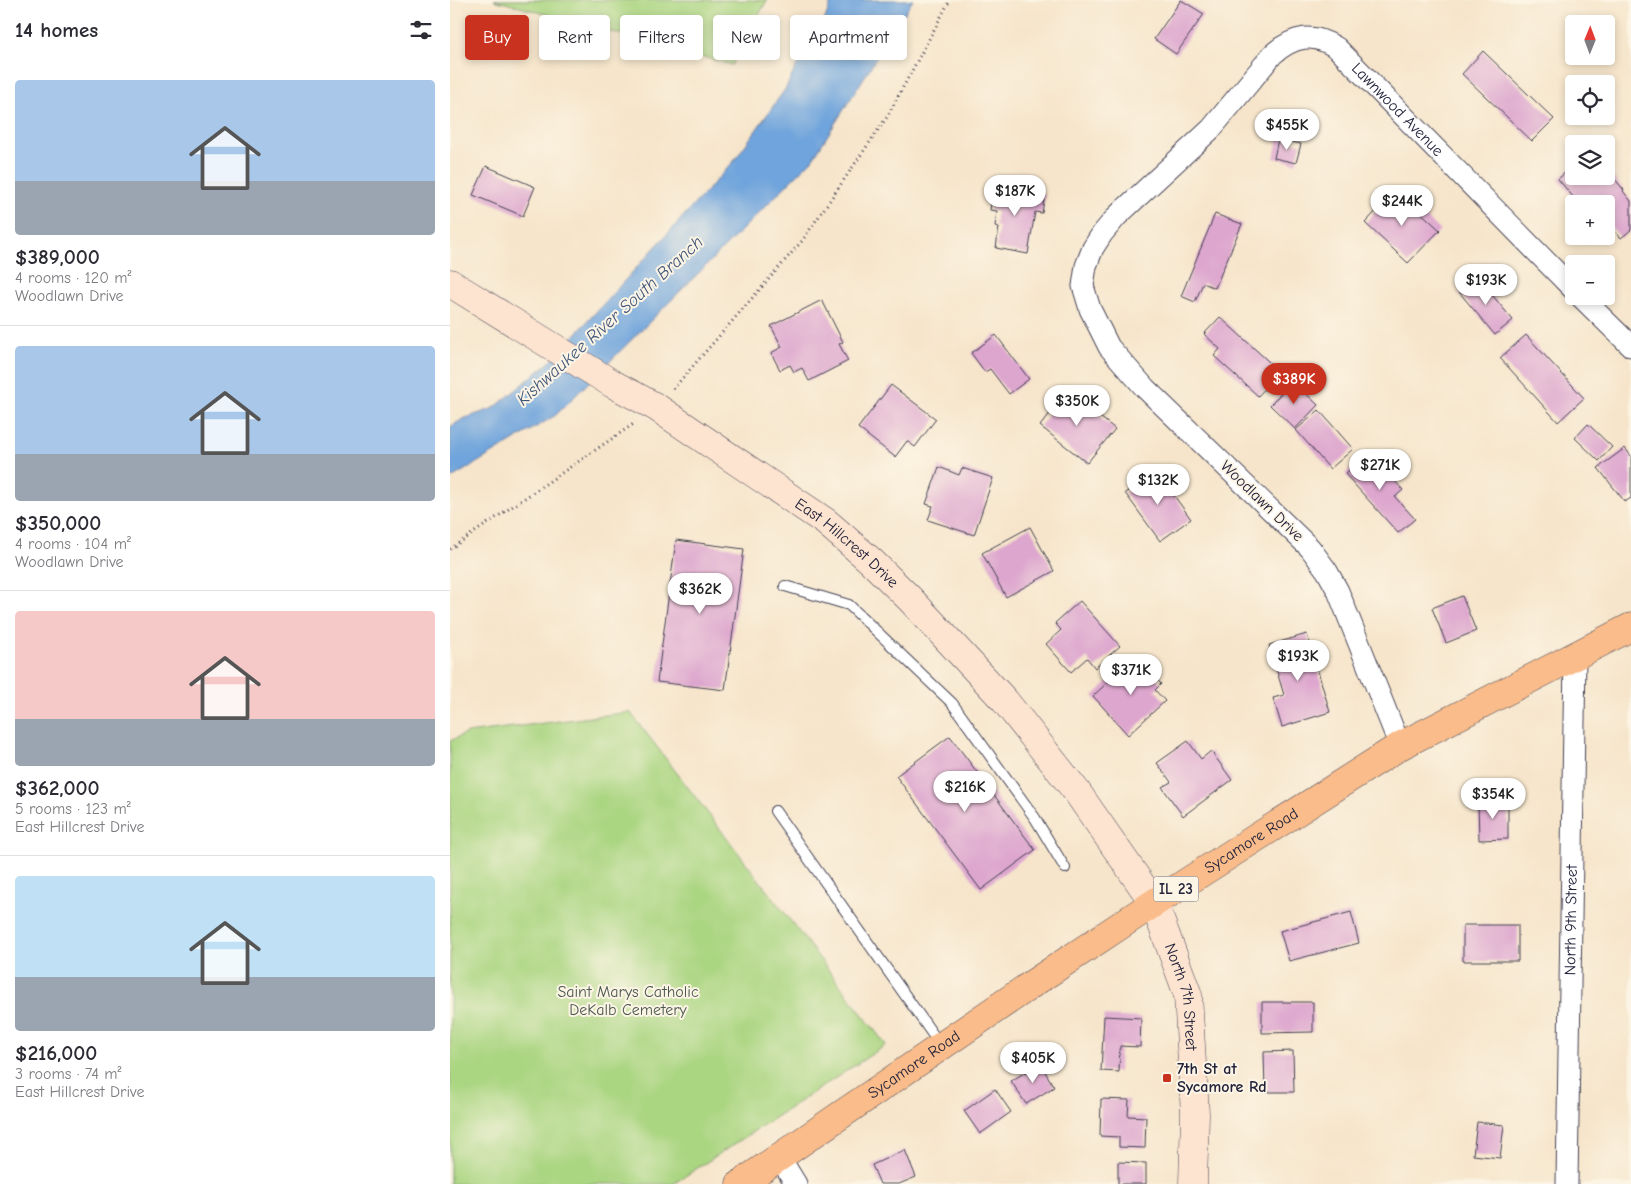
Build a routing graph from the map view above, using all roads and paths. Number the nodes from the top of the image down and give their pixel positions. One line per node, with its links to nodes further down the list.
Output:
1 (950, 0): 7 (path)
2 (1231, 102): 3 (street, Lawnwood Avenue); 12 (street, Woodlawn Drive)
3 (1565, 281)
4 (450, 283): 7 (street, East Hillcrest Drive)
5 (1589, 305): 6 (street)
6 (1631, 346)
7 (656, 407): 8 (path); 15 (street, East Hillcrest Drive)
8 (450, 548)
9 (785, 586): 14 (lane)
10 (1631, 627): 11 (main road, Sycamore Road / IL 23)
11 (1574, 656): 12 (main road, Sycamore Road / IL 23); 21 (street, North 9th Street)
12 (1400, 746): 15 (main road, Sycamore Road / IL 23)
13 (775, 811): 16 (lane)
14 (1065, 868)
15 (1154, 903): 16 (main road, Sycamore Road / IL 23); 20 (street, North 7th Street)
16 (941, 1046): 17 (main road, Sycamore Road / IL 23)
17 (780, 1158): 18 (main road, Sycamore Road / IL 23); 19 (street)
18 (740, 1184)
19 (796, 1184)
20 (1193, 1184)
21 (1567, 1184)

